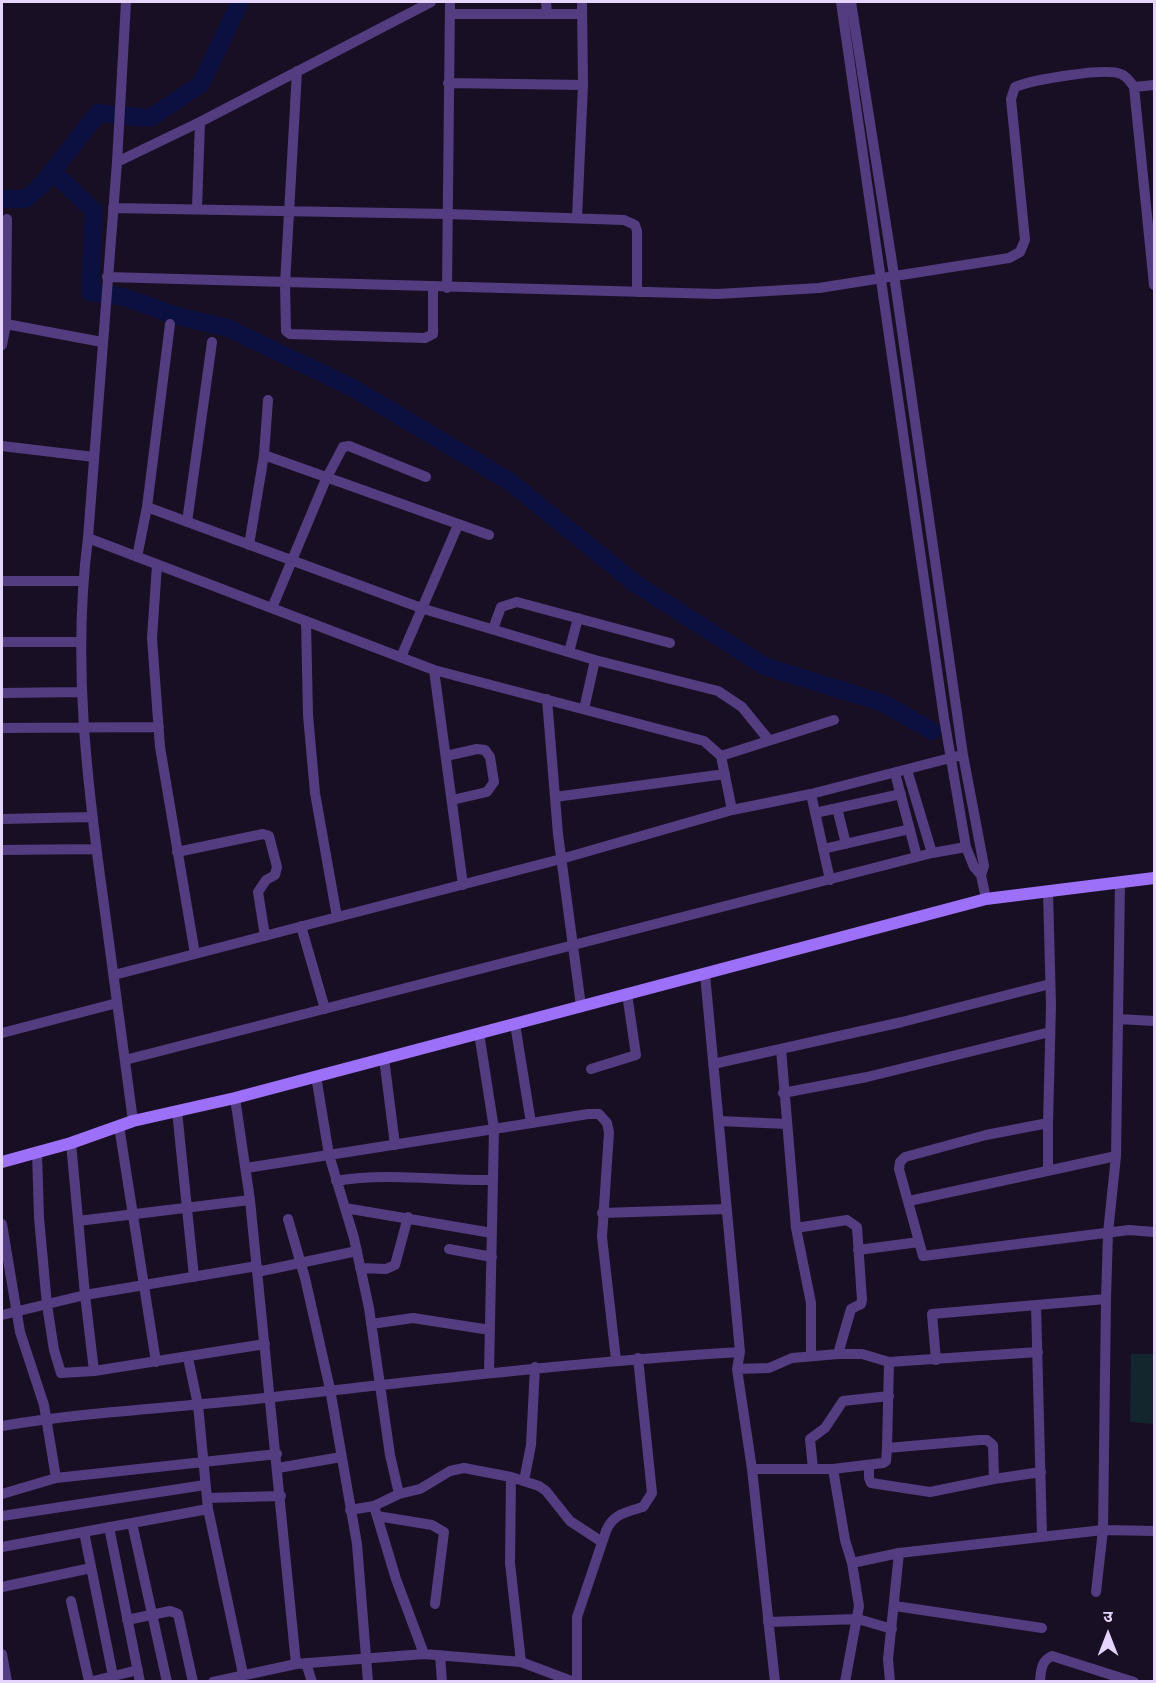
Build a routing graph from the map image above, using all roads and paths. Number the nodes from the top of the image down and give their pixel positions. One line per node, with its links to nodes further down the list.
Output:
1 (126, 2): 17 (street)
2 (431, 2): 11 (street)
3 (450, 2): 8 (street)
4 (546, 2): 9 (street)
5 (582, 2): 10 (street)
6 (841, 2): 25 (street)
7 (851, 2): 24 (street)
8 (450, 14): 9 (street); 12 (street)
9 (547, 14): 10 (street)
10 (582, 14): 13 (street)
11 (297, 71): 16 (street); 20 (street)
12 (448, 83): 13 (street); 21 (street)
13 (583, 85): 22 (street)
14 (1155, 85): 15 (street)
15 (1134, 87): 24 (street); 27 (street)
16 (200, 122): 17 (street); 19 (street)
17 (117, 162): 18 (street)
18 (113, 208): 19 (street); 26 (street)
19 (197, 208): 20 (street)
20 (288, 211): 21 (street); 28 (street)
21 (447, 214): 22 (street); 30 (street)
22 (577, 218): 31 (street)
23 (7, 219): 32 (street)
24 (894, 275): 25 (street); 75 (street)
25 (882, 276): 31 (street); 78 (street)
26 (107, 277): 28 (street); 34 (street)
27 (1154, 278)
28 (285, 284): 29 (street); 29 (street)
29 (433, 288): 30 (street)
30 (447, 288): 31 (street)
31 (638, 292)
32 (6, 324): 34 (street); 36 (street)
33 (170, 324): 43 (street)
34 (102, 342): 40 (street)
35 (212, 342): 44 (street)
36 (2, 345)
37 (268, 400): 39 (street)
38 (2, 446): 40 (street)
39 (264, 455): 42 (street); 48 (street)
40 (94, 457): 47 (street)
41 (426, 477): 42 (street)
42 (326, 479): 45 (street); 50 (street)
43 (147, 507): 44 (street); 49 (street)
44 (187, 522): 48 (street)
45 (458, 525): 46 (street); 55 (street)
46 (489, 535)
47 (88, 538): 49 (street); 53 (street)
48 (249, 545): 50 (street)
49 (137, 557): 51 (street)
50 (292, 560): 54 (street); 55 (street)
51 (157, 565): 54 (street); 72 (street)
52 (2, 581): 53 (street)
53 (82, 581): 60 (street)
54 (273, 608): 57 (street)
55 (424, 609): 58 (street); 63 (street)
56 (578, 618): 58 (street); 61 (street); 62 (street)
57 (306, 621): 63 (street); 107 (street)
58 (493, 629): 62 (street)
59 (2, 642): 60 (street)
60 (81, 642): 66 (street)
61 (670, 643)
62 (569, 652): 64 (street)
63 (402, 657): 65 (street)
64 (595, 660): 69 (street); 74 (street)
65 (434, 670): 68 (street); 76 (street)
66 (80, 692): 67 (street); 71 (street)
67 (2, 693)
68 (547, 699): 69 (street); 83 (street)
69 (584, 709): 77 (street)
70 (834, 720): 74 (street)
71 (83, 726): 72 (street); 73 (street); 88 (street)
72 (159, 727): 96 (street)
73 (2, 728)
74 (768, 739): 77 (street)
75 (963, 755): 78 (street); 100 (street)
76 (446, 756): 84 (street); 84 (street)
77 (721, 756): 80 (street)
78 (952, 759): 79 (street); 92 (street)
79 (901, 772): 81 (street); 82 (street); 97 (street)
80 (725, 774): 83 (street); 86 (street)
81 (811, 794): 86 (street); 87 (street)
82 (901, 794): 85 (street); 90 (street)
83 (555, 797): 99 (street)
84 (452, 800): 104 (street)
85 (837, 808): 87 (street); 91 (street)
86 (732, 810): 99 (street)
87 (815, 813): 94 (street)
88 (92, 817): 89 (street); 93 (street)
89 (2, 819)
90 (910, 829): 91 (street); 98 (street)
91 (846, 844): 94 (street)
92 (966, 847): 97 (street); 100 (street)
93 (96, 849): 95 (street); 113 (street)
94 (824, 849): 102 (street)
95 (2, 850)
96 (177, 852): 109 (street); 111 (street)
97 (932, 854): 98 (street)
98 (917, 857): 102 (street)
99 (561, 860): 104 (street); 110 (street)
100 (981, 875): 106 (street)
101 (1155, 878): 103 (main road)
102 (830, 880): 110 (street)
103 (1120, 882): 105 (main road); 119 (street)
104 (463, 885): 107 (street)
105 (1048, 891): 106 (main road); 114 (street)
106 (986, 899): 112 (main road)
107 (338, 917): 108 (street)
108 (301, 926): 109 (street); 118 (street)
109 (265, 936): 111 (street)
110 (572, 946): 117 (street); 118 (street)
111 (195, 954): 113 (street)
112 (705, 974): 115 (main road); 128 (street)
113 (114, 975): 116 (street)
114 (1050, 984): 122 (street); 125 (street)
115 (627, 994): 117 (main road); 129 (street)
116 (117, 1003): 123 (street); 127 (street)
117 (581, 1006): 121 (main road)
118 (325, 1009): 127 (street)
119 (1118, 1019): 120 (street); 145 (street)
120 (1154, 1021)
121 (515, 1023): 124 (main road); 136 (street)
122 (1050, 1032): 131 (street); 137 (street)
123 (2, 1033)
124 (479, 1033): 126 (main road); 140 (street)
125 (781, 1049): 128 (street); 131 (street)
126 (384, 1058): 130 (main road); 142 (street)
127 (125, 1060): 134 (street)
128 (713, 1064): 135 (street)
129 (591, 1070)
130 (316, 1076): 132 (main road); 144 (street)
131 (783, 1093): 138 (street)
132 (235, 1098): 133 (main road); 147 (street)
133 (177, 1111): 134 (main road); 153 (street)
134 (133, 1121): 139 (main road)
135 (718, 1121): 138 (street); 155 (street)
136 (531, 1123): 140 (street); 157 (street)
137 (1048, 1123): 148 (street); 152 (street)
138 (787, 1124): 162 (street)
139 (119, 1126): 141 (main road); 156 (street)
140 (494, 1129): 142 (street); 149 (street)
141 (71, 1143): 143 (main road); 160 (street)
142 (395, 1145): 144 (street)
143 (37, 1152): 146 (main road); 179 (street)
144 (328, 1155): 147 (street); 150 (street)
145 (1116, 1156): 148 (street); 165 (street)
146 (2, 1162)
147 (246, 1168): 151 (street)
148 (1048, 1171): 152 (street)
149 (493, 1180): 150 (street); 164 (street)
150 (336, 1181): 154 (street)
151 (250, 1200): 153 (street); 174 (street)
152 (909, 1201): 166 (street)
153 (187, 1207): 156 (street); 175 (street)
154 (345, 1208): 158 (street); 170 (street)
155 (727, 1209): 157 (street); 186 (street)
156 (134, 1213): 160 (street); 176 (street)
157 (603, 1213): 192 (street)
158 (408, 1217): 164 (street); 173 (street)
159 (288, 1219): 172 (street)
160 (78, 1221): 177 (street)
161 (2, 1224): 168 (street)
162 (796, 1228): 169 (street); 189 (street)
163 (1155, 1232): 165 (street)
164 (492, 1233): 171 (street)
165 (1108, 1233): 166 (street); 178 (street)
166 (919, 1242): 169 (street)
167 (449, 1248): 171 (street)
168 (4, 1250): 181 (street)
169 (858, 1250): 188 (street)
170 (357, 1251): 172 (street); 173 (street)
171 (492, 1257): 184 (street)
172 (301, 1263): 174 (street); 201 (street)
173 (360, 1268): 183 (street)
174 (257, 1269): 175 (street); 185 (street)
175 (194, 1277): 176 (street)
176 (145, 1285): 177 (street); 194 (street)
177 (85, 1296): 179 (street); 198 (street)
178 (1106, 1299): 180 (street); 231 (street)
179 (47, 1305): 181 (street); 198 (street)
180 (1036, 1305): 187 (street); 193 (street)
181 (16, 1312): 182 (street); 205 (street)
182 (2, 1315)
183 (371, 1324): 184 (street); 200 (street)
184 (490, 1330): 199 (street)
185 (265, 1344): 190 (street); 203 (street)
186 (740, 1352): 191 (street); 197 (street)
187 (1038, 1352): 193 (street); 216 (street)
188 (838, 1354): 189 (street); 195 (street)
189 (811, 1356): 197 (street)
190 (188, 1358): 194 (street); 204 (street)
191 (638, 1358): 192 (street); 235 (street)
192 (616, 1360): 196 (street)
193 (936, 1360): 195 (street)
194 (156, 1362): 198 (street)
195 (889, 1362): 202 (street)
196 (535, 1367): 199 (street); 220 (street)
197 (737, 1370): 213 (street)
198 (94, 1371)
199 (489, 1372): 200 (street)
200 (380, 1383): 201 (street); 223 (street)
201 (330, 1389): 203 (street); 209 (street)
202 (889, 1396): 207 (street); 214 (street)
203 (271, 1397): 204 (street); 208 (street)
204 (198, 1405): 205 (street); 210 (street)
205 (46, 1418): 206 (street); 218 (street)
206 (2, 1426)
207 (887, 1448): 211 (street); 219 (street)
208 (277, 1454): 210 (street); 212 (street)
209 (341, 1457): 212 (street); 226 (street)
210 (202, 1460): 218 (street); 221 (street)
211 (869, 1465): 215 (street); 219 (street)
212 (278, 1468): 224 (street)
213 (752, 1469): 214 (street); 248 (street)
214 (813, 1469): 215 (street)
215 (833, 1469): 238 (street)
216 (1041, 1472): 219 (street); 234 (street)
217 (511, 1477): 220 (street); 223 (street); 255 (street)
218 (56, 1478): 222 (street)
219 (994, 1479)
220 (524, 1481): 235 (street)
221 (205, 1485): 225 (street); 228 (street)
222 (2, 1494)
223 (399, 1494): 227 (street)
224 (281, 1496): 225 (street); 256 (street)
225 (207, 1503): 229 (street); 257 (street)
226 (350, 1510): 227 (street); 254 (street)
227 (376, 1511): 243 (street); 252 (street)
228 (2, 1516)
229 (132, 1523): 230 (street); 245 (street)
230 (109, 1527): 233 (street); 247 (street)
231 (1103, 1530): 232 (street); 234 (street); 241 (street)
232 (1155, 1531)
233 (84, 1532): 236 (street); 239 (street)
234 (1042, 1536): 237 (street)
235 (602, 1542): 268 (street)
236 (2, 1546)
237 (899, 1553): 238 (street); 244 (street)
238 (852, 1563): 246 (street)
239 (91, 1568): 240 (street); 258 (street)
240 (2, 1587)
241 (1095, 1592)
242 (71, 1601): 260 (street)
243 (435, 1604)
244 (895, 1606): 249 (street); 250 (street)
245 (153, 1615): 247 (street); 262 (street); 263 (street)
246 (858, 1619): 248 (street); 250 (street); 270 (street)
247 (127, 1620): 259 (street)
248 (768, 1622): 269 (street)
249 (1042, 1628)
250 (892, 1629): 271 (street)
251 (2, 1654): 261 (street)
252 (423, 1654): 253 (street); 254 (street)
253 (440, 1655): 255 (street); 267 (street)
254 (366, 1656): 256 (street); 266 (street)
255 (521, 1662): 268 (street)
256 (301, 1663): 257 (street); 265 (street)
257 (243, 1674): 264 (street)
258 (113, 1676): 259 (street); 260 (street)
259 (139, 1676)
260 (89, 1681)
261 (7, 1682)
262 (167, 1682)
263 (193, 1682)
264 (213, 1682)
265 (312, 1682)
266 (368, 1682)
267 (442, 1682)
268 (576, 1682)
269 (775, 1682)
270 (844, 1682)
271 (891, 1682)
272 (1040, 1682): 273 (street)
273 (1134, 1682)

